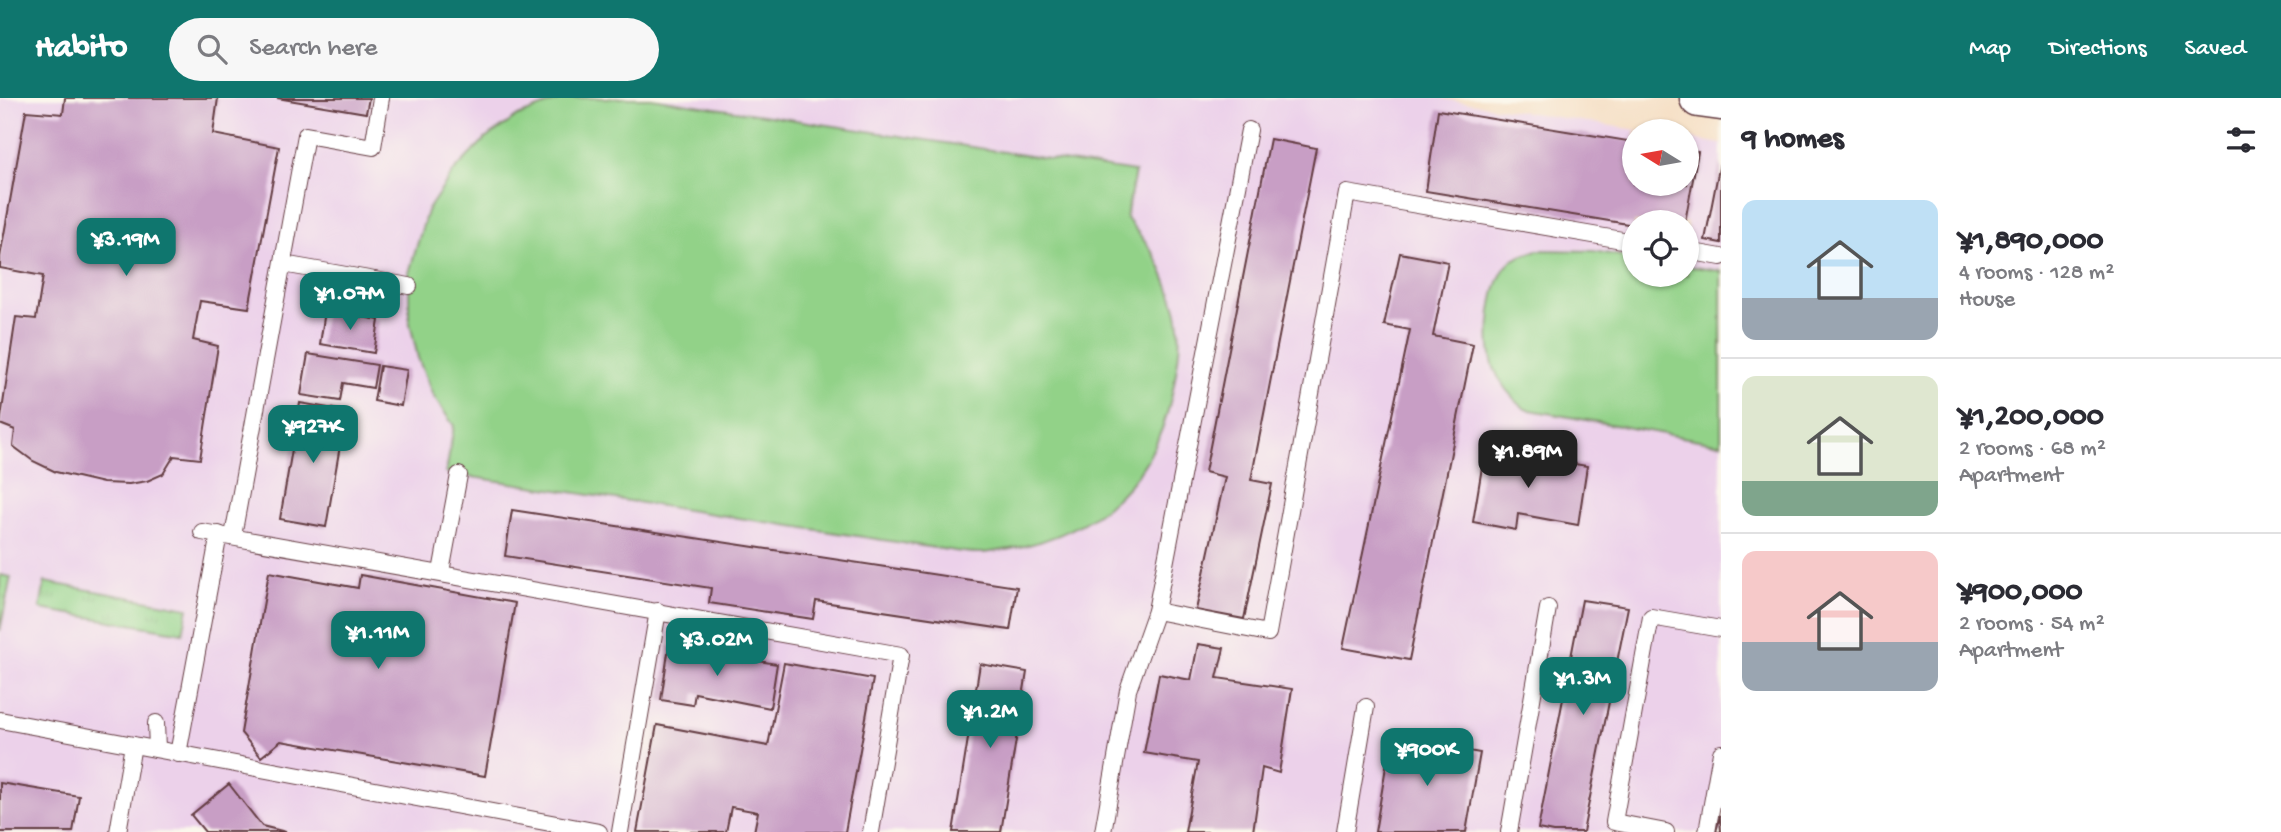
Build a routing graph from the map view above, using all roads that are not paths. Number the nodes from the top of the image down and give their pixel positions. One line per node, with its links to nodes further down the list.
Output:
1 (381, 98): 8 (lane)
2 (1699, 98): 3 (street)
3 (1721, 101)
4 (1249, 130): 15 (lane)
5 (1622, 240): 15 (lane)
6 (1699, 253): 7 (lane)
7 (1721, 257)
8 (283, 264): 9 (lane); 11 (lane)
9 (409, 286)
10 (458, 475): 12 (lane)
11 (218, 534): 12 (lane); 23 (lane)
12 (440, 572): 14 (lane)
13 (1548, 608): 30 (lane)
14 (658, 611): 26 (lane); 27 (lane)
15 (1156, 611): 28 (lane)
16 (1721, 629): 31 (lane)
17 (1366, 707): 29 (lane)
18 (0, 720): 20 (lane)
19 (156, 723): 21 (lane)
20 (133, 745): 21 (lane); 24 (lane)
21 (157, 749): 23 (lane)
22 (1721, 753): 32 (lane)
23 (178, 754): 25 (lane)
24 (118, 832)
25 (599, 832)
26 (621, 832)
27 (871, 832)
28 (1102, 832)
29 (1345, 832)
30 (1509, 832)
31 (1665, 832)
32 (1707, 832)

